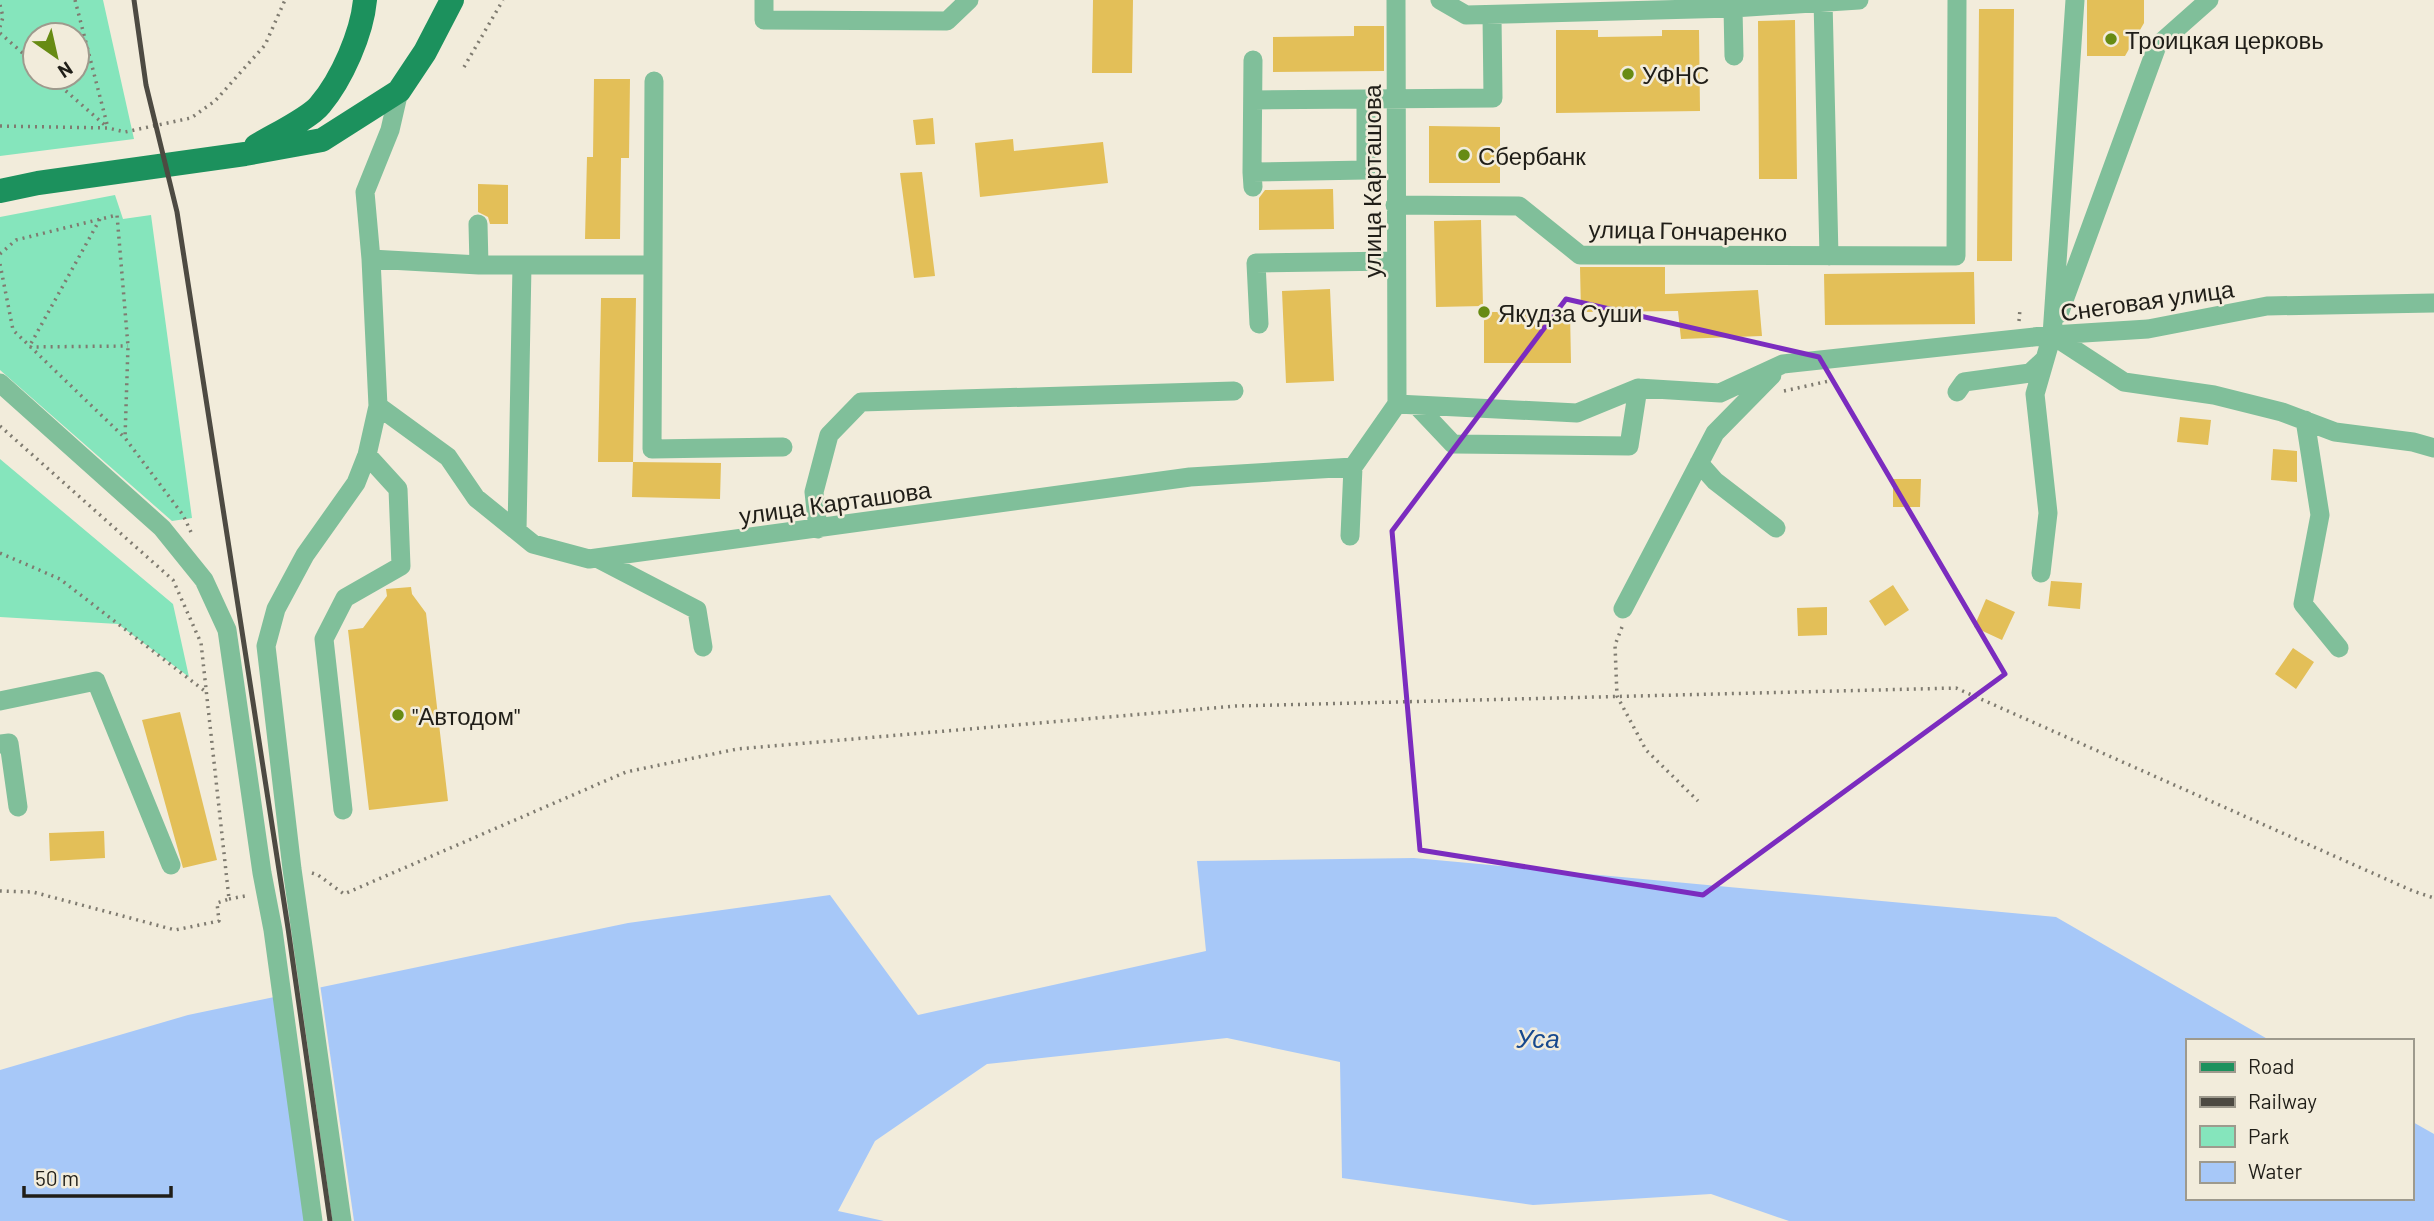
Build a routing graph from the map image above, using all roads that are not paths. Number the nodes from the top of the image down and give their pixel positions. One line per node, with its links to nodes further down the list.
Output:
1 (452, 0): 17 (main road)
2 (765, 0): 3 (street)
3 (970, 0)
4 (1396, 0): 18 (street, улица Карташова)
5 (1440, 0): 13 (street)
6 (1859, 0): 10 (street)
7 (1957, 0): 27 (street, улица Гончаренко)
8 (2075, 0): 35 (street)
9 (2209, 0): 35 (street)
10 (1823, 1): 12 (street); 27 (street)
11 (362, 3): 21 (main road)
12 (1732, 8): 13 (street); 14 (street)
13 (1492, 15): 18 (street)
14 (1734, 56)
15 (1254, 60): 20 (street)
16 (653, 81): 32 (street)
17 (399, 91): 21 (main road); 28 (street)
18 (1395, 98): 19 (street); 24 (street, улица Карташова)
19 (1366, 99): 20 (street); 20 (street)
20 (1254, 100)
21 (245, 154): 22 (main road)
22 (38, 183): 23 (main road); 25 (main road)
23 (0, 191)
24 (1395, 205): 27 (street, улица Гончаренко); 29 (street, улица Карташова)
25 (0, 206)
26 (478, 224): 30 (street)
27 (1829, 256)
28 (371, 259): 30 (street); 42 (street)
29 (1396, 261): 34 (street); 43 (street, улица Карташова)
30 (479, 265): 31 (street)
31 (522, 265): 32 (street); 52 (street)
32 (653, 265): 45 (street)
33 (2434, 303): 35 (street, Снеговая улица)
34 (1259, 324)
35 (2052, 335): 36 (street); 37 (street); 44 (street, Снеговая улица)
36 (2045, 359): 41 (street); 55 (street)
37 (1783, 364): 39 (street); 48 (street)
38 (0, 383): 64 (street)
39 (1638, 388): 43 (street); 43 (street)
40 (1234, 391): 51 (street)
41 (1957, 392)
42 (378, 405): 47 (street); 52 (street, улица Карташова)
43 (1407, 405): 49 (street)
44 (2305, 421): 46 (street, Снеговая улица); 58 (street)
45 (783, 447)
46 (2434, 448)
47 (367, 455): 62 (street); 65 (street)
48 (1699, 463): 50 (street); 56 (street)
49 (1353, 467): 51 (street, улица Карташова); 53 (street)
50 (1776, 528)
51 (817, 529): 54 (street, улица Карташова)
52 (517, 531): 54 (street, улица Карташова)
53 (1350, 536)
54 (597, 558): 57 (street)
55 (2041, 573)
56 (1623, 610)
57 (703, 647)
58 (2339, 648)
59 (0, 701): 63 (street)
60 (0, 744): 61 (street)
61 (18, 807)
62 (343, 810)
63 (171, 865)
64 (313, 1221)
65 (342, 1221)

